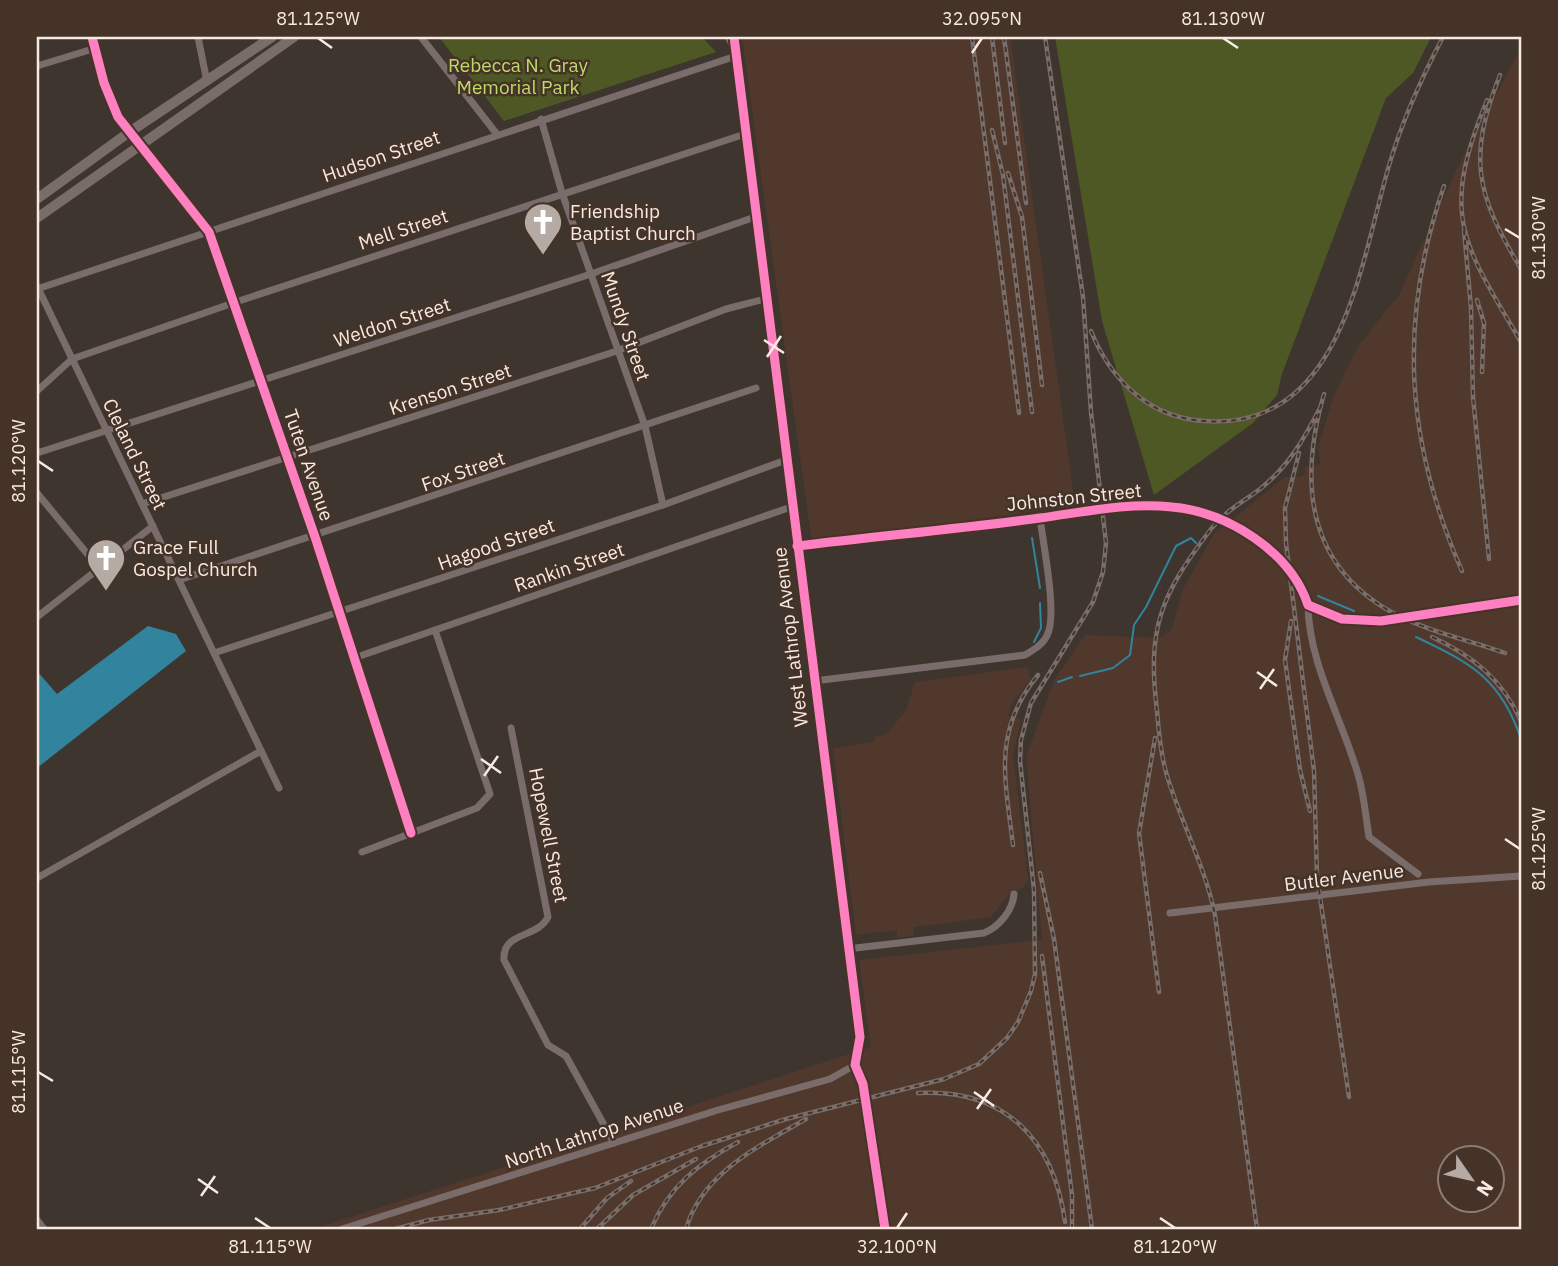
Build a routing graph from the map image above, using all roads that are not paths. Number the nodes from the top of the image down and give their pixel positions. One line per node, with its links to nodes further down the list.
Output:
1 (92, 37): 7 (street, Tuten Avenue)
2 (198, 37): 9 (street)
3 (272, 37): 9 (main road)
4 (294, 37): 14 (main road)
5 (421, 37): 12 (street)
6 (734, 44): 10 (street, Hudson Street); 13 (street, West Lathrop Avenue)
7 (96, 48): 8 (street); 11 (street, Tuten Avenue)
8 (37, 66)
9 (207, 82): 11 (main road)
10 (541, 119): 12 (street, Hudson Street); 15 (street, Mundy Street)
11 (128, 132): 14 (street, Tuten Avenue); 16 (main road)
12 (496, 133): 19 (street, Hudson Street)
13 (745, 134): 15 (street, Mell Street); 17 (street, West Lathrop Avenue)
14 (140, 146): 18 (main road); 19 (street, Tuten Avenue)
15 (562, 193): 20 (street, Mundy Street); 23 (street, Mell Street)
16 (37, 199)
17 (755, 217): 20 (street, Weldon Street); 22 (street, West Lathrop Avenue)
18 (37, 218)
19 (209, 232): 21 (street, Hudson Street); 23 (street, Tuten Avenue)
20 (591, 274): 24 (street, Mundy Street); 26 (street, Weldon Street)
21 (37, 287): 25 (street, Cleland Street)
22 (765, 299): 24 (street, Krenson Street); 33 (street, West Lathrop Avenue)
23 (236, 302): 25 (street, Mell Street); 26 (street, Tuten Avenue)
24 (617, 351): 29 (street, Mundy Street); 32 (street, Krenson Street)
25 (72, 359): 28 (street); 30 (street, Cleland Street)
26 (262, 380): 30 (street, Weldon Street); 32 (street, Tuten Avenue)
27 (756, 388): 29 (street, Fox Street)
28 (37, 391)
29 (645, 426): 36 (street, Mundy Street); 40 (street, Fox Street)
30 (108, 432): 31 (street, Weldon Street); 35 (street, Cleland Street)
31 (37, 453)
32 (288, 458): 35 (street, Krenson Street); 40 (street, Tuten Avenue)
33 (786, 460): 36 (street, Hagood Street); 37 (street, West Lathrop Avenue)
34 (37, 494): 42 (street)
35 (142, 504): 39 (street, Cleland Street)
36 (663, 505): 46 (street, Hagood Street)
37 (794, 506): 41 (street, West Lathrop Avenue); 48 (street, Rankin Street)
38 (1040, 518): 41 (street, Johnston Street); 45 (street, Johnston Street); 51 (street)
39 (153, 526): 42 (street); 43 (street, Cleland Street)
40 (315, 537): 43 (street, Fox Street); 46 (street, Tuten Avenue)
41 (797, 546): 51 (street, West Lathrop Avenue)
42 (99, 568): 47 (street)
43 (179, 580): 49 (street, Cleland Street)
44 (1521, 600): 45 (street)
45 (1308, 605): 57 (street)
46 (340, 614): 49 (street, Hagood Street); 50 (street, Tuten Avenue)
47 (37, 617)
48 (435, 630): 50 (street, Rankin Street); 55 (street)
49 (214, 653): 53 (street, Cleland Street)
50 (354, 658): 55 (street, Tuten Avenue)
51 (814, 681): 62 (street, West Lathrop Avenue)
52 (511, 728): 64 (street, Hopewell Street)
53 (261, 751): 54 (street, Cleland Street); 59 (street)
54 (279, 788)
55 (411, 832): 56 (street)
56 (362, 852)
57 (1418, 874)
58 (1521, 876): 61 (street, Butler Avenue)
59 (37, 878)
60 (1014, 894): 62 (street)
61 (1170, 914)
62 (847, 948): 63 (street, West Lathrop Avenue)
63 (855, 1065): 64 (street, North Lathrop Avenue); 68 (street, West Lathrop Avenue)
64 (614, 1143): 67 (street, North Lathrop Avenue)
65 (37, 1220): 66 (street)
66 (44, 1229)
67 (342, 1229)
68 (885, 1229)

